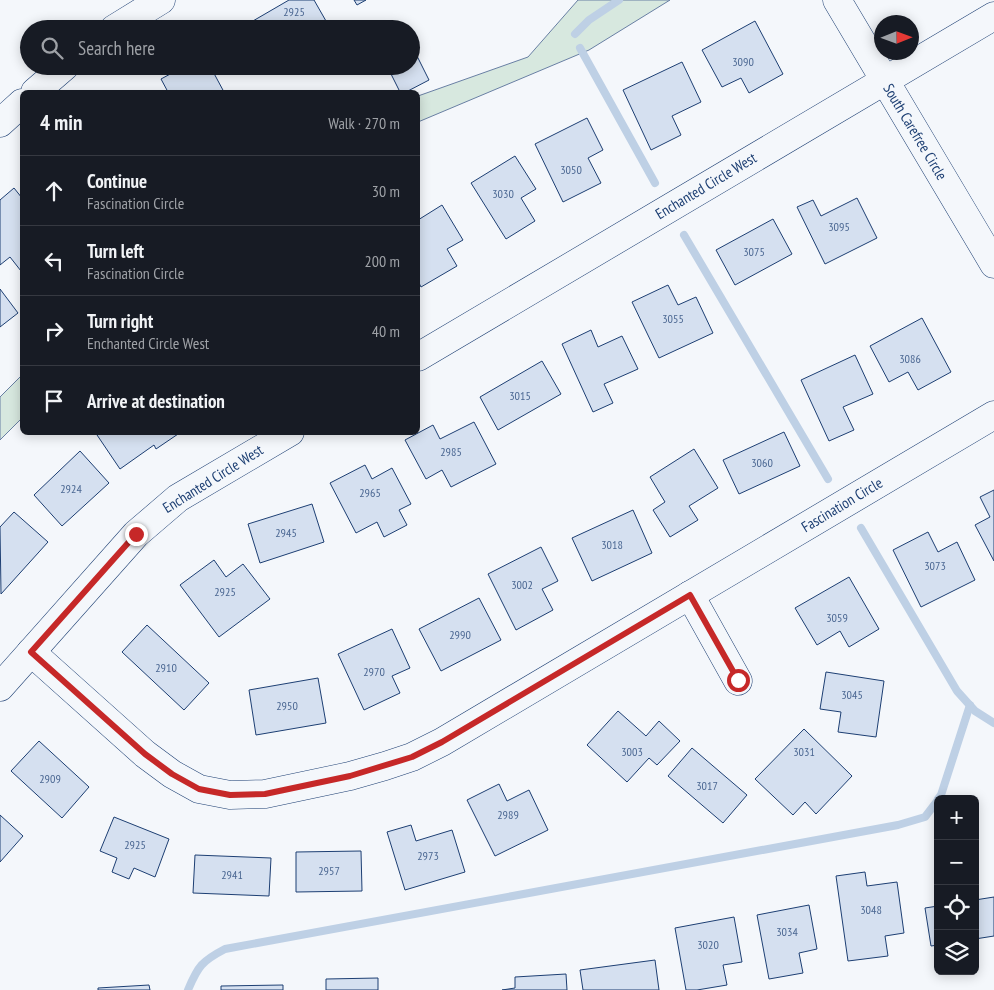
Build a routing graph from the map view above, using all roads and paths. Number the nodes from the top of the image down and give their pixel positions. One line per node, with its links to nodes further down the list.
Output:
1 (161, 0): 4 (street)
2 (838, 0): 6 (street, South Carefree Circle)
3 (994, 16): 6 (street, Enchanted Circle West)
4 (129, 20)
5 (55, 75): 7 (street)
6 (884, 81): 10 (street, South Carefree Circle); 11 (street, Enchanted Circle West)
7 (37, 90)
8 (20, 105): 9 (street)
9 (0, 123)
10 (994, 264)
11 (420, 356)
12 (994, 415): 14 (street, Fascination Circle)
13 (285, 435): 15 (street, Enchanted Circle West)
14 (690, 595): 15 (street, Fascination Circle); 16 (street)
15 (31, 652): 17 (street, Enchanted Circle West)
16 (738, 680)
17 (0, 687)

